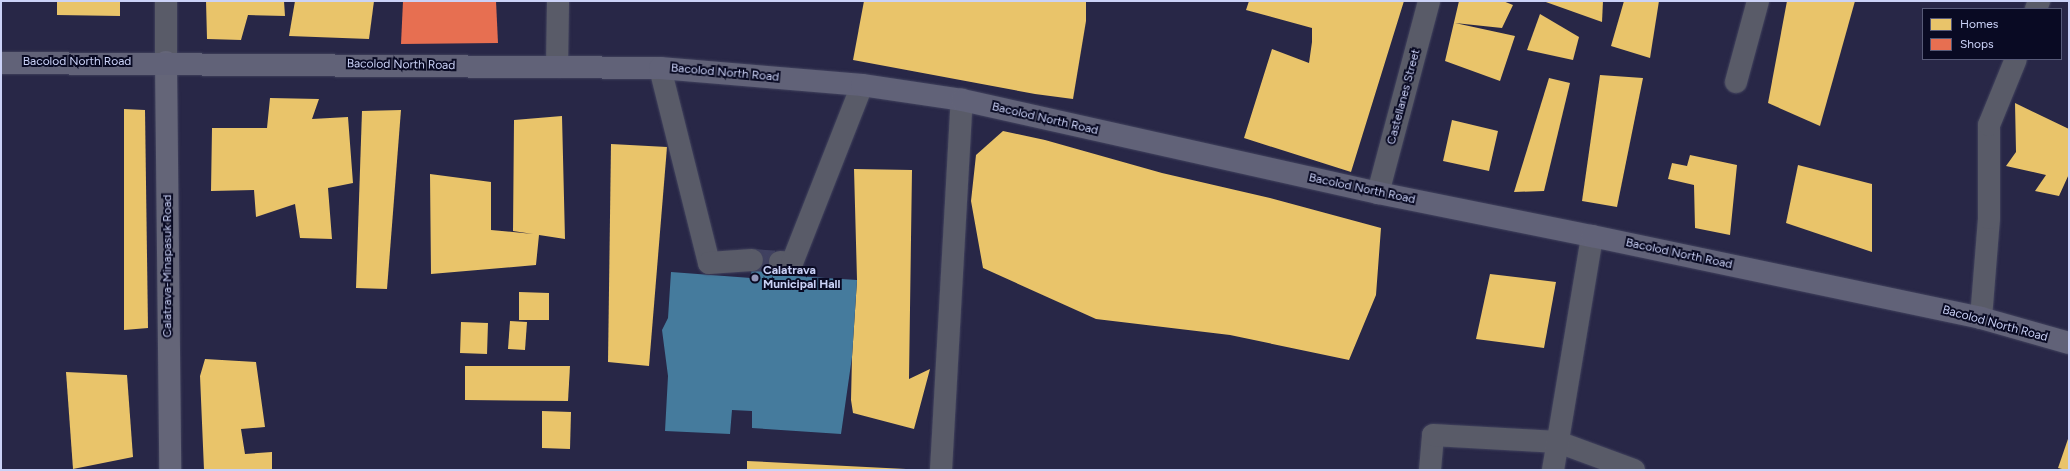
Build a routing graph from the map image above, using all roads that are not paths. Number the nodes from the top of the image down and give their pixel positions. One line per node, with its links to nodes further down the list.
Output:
1 (166, 1): 7 (street)
2 (558, 1): 8 (street)
3 (1429, 1): 13 (street, Castellanes Street)
4 (1758, 1): 10 (street)
5 (2016, 60): 17 (street)
6 (1, 62): 7 (highway, Bacolod North Road)
7 (166, 62): 8 (highway, Bacolod North Road); 20 (main road, Calatrava-Minapasuk Road)
8 (557, 67): 9 (highway, Bacolod North Road)
9 (660, 68): 11 (highway, Bacolod North Road); 15 (street)
10 (1736, 82)
11 (862, 85): 12 (highway, Bacolod North Road); 16 (street)
12 (962, 100): 13 (highway, Bacolod North Road); 21 (street)
13 (1378, 193): 14 (highway, Bacolod North Road)
14 (1592, 236): 17 (highway, Bacolod North Road); 19 (street)
15 (752, 260)
16 (780, 262)
17 (1981, 318): 18 (highway, Bacolod North Road)
18 (2069, 343)
19 (1558, 442): 22 (street); 23 (street); 24 (street)
20 (170, 470)
21 (941, 470)
22 (1430, 470)
23 (1553, 470)
24 (1634, 470)

